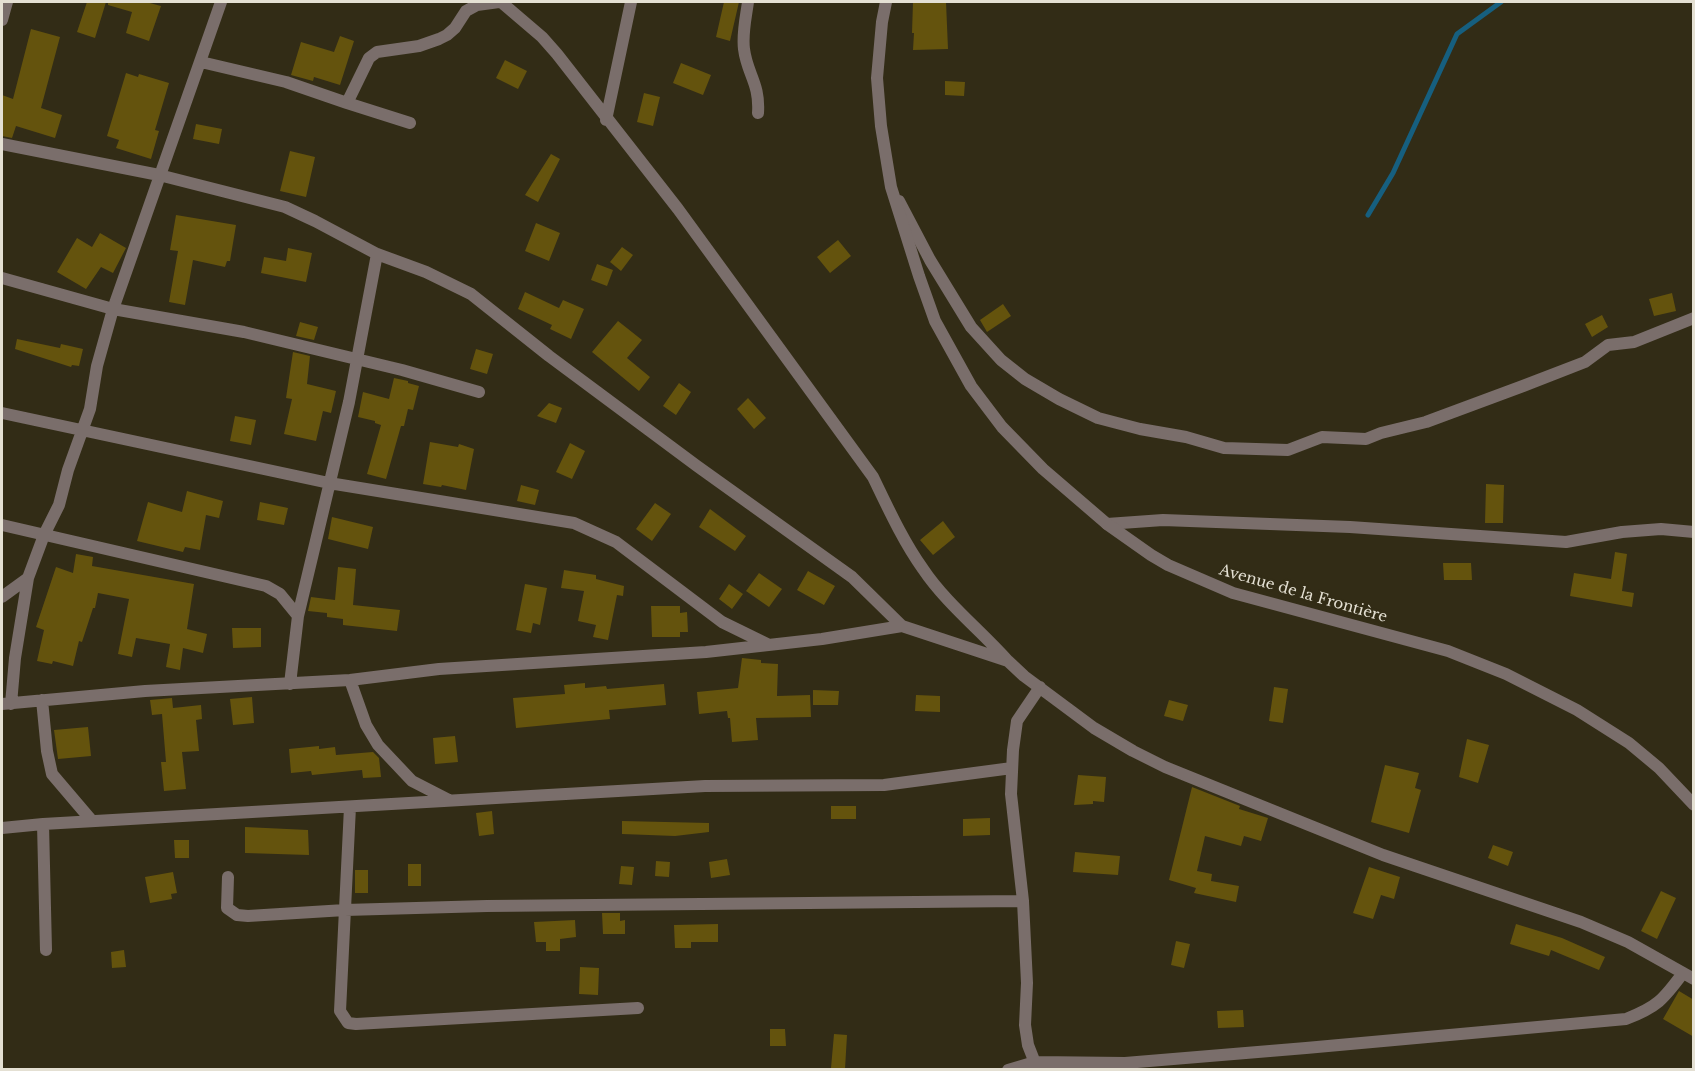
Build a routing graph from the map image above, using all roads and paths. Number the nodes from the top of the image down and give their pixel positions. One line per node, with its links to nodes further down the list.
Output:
1 (7, 2): 7 (street)
2 (221, 2): 8 (street)
3 (500, 2): 9 (street); 11 (street)
4 (631, 2): 11 (street)
5 (748, 2): 10 (street)
6 (886, 2): 15 (street, Avenue de la Frontière)
7 (2, 20)
8 (201, 62): 9 (street); 14 (street)
9 (347, 103): 12 (street)
10 (758, 113)
11 (606, 120): 34 (street)
12 (410, 123)
13 (2, 144): 14 (street)
14 (159, 175): 16 (street); 18 (street)
15 (891, 187): 19 (street); 25 (street, Avenue de la Frontière)
16 (376, 254): 20 (street); 32 (street)
17 (2, 278): 18 (street)
18 (113, 309): 20 (street); 23 (street)
19 (1694, 318)
20 (358, 360): 21 (street); 24 (street)
21 (479, 392)
22 (2, 413): 23 (street)
23 (81, 430): 24 (street); 28 (street)
24 (329, 483): 31 (street); 33 (street)
25 (1107, 524): 27 (street); 42 (street, Avenue de la Frontière)
26 (2, 525): 28 (street)
27 (1694, 532)
28 (44, 535): 29 (street); 31 (street)
29 (28, 578): 30 (street); 39 (street)
30 (2, 597)
31 (298, 616): 36 (street)
32 (902, 626): 33 (street); 34 (street)
33 (770, 645): 35 (street)
34 (1008, 661): 37 (street)
35 (350, 680): 36 (street); 41 (street)
36 (290, 684): 38 (street)
37 (1040, 687): 40 (street); 51 (street)
38 (42, 700): 39 (street); 44 (street)
39 (6, 704)
40 (1012, 768): 41 (street); 48 (street)
41 (450, 801): 43 (street)
42 (1694, 806)
43 (350, 807): 44 (street); 49 (street)
44 (92, 821): 45 (street)
45 (43, 824): 46 (street); 50 (street)
46 (2, 828)
47 (228, 877): 49 (street)
48 (1023, 902): 49 (street); 53 (street)
49 (345, 909): 52 (street)
50 (46, 950)
51 (1688, 976): 53 (street)
52 (638, 1008)
53 (1036, 1066): 54 (street)
54 (1008, 1070)

